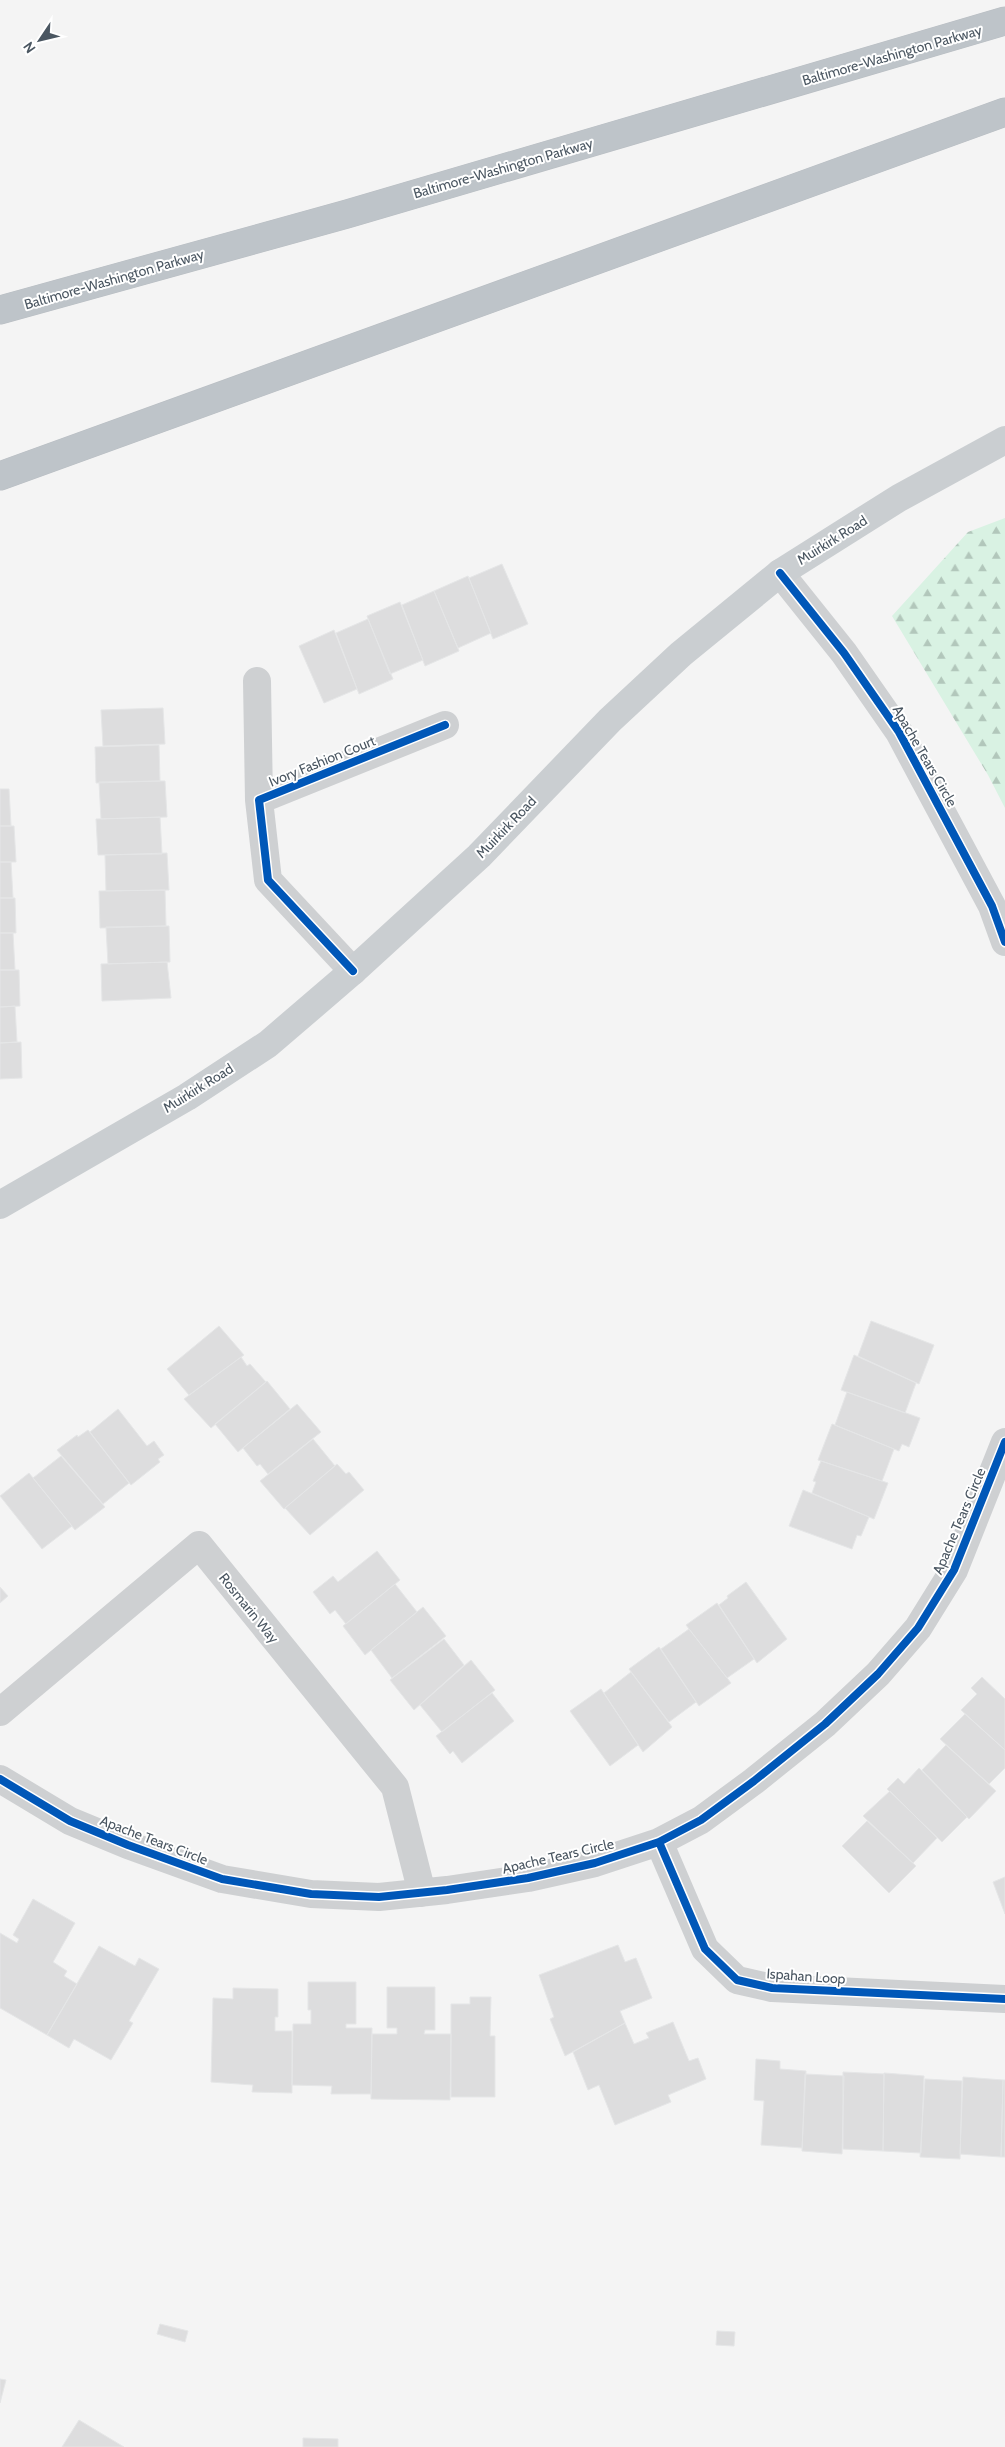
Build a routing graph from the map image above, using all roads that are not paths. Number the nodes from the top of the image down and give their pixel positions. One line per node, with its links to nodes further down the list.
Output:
1 (1005, 22): 3 (highway, Baltimore-Washington Parkway)
2 (1005, 112): 5 (highway)
3 (0, 310)
4 (1005, 440): 6 (main road, Muirkirk Road)
5 (0, 476)
6 (780, 573): 10 (street, Apache Tears Circle); 11 (main road, Muirkirk Road)
7 (257, 681): 9 (street, Ivory Fashion Court)
8 (445, 725): 9 (street, Ivory Fashion Court)
9 (259, 800): 11 (street, Ivory Fashion Court)
10 (1005, 942)
11 (352, 971): 12 (main road, Muirkirk Road)
12 (0, 1205)
13 (1005, 1442): 16 (street, Apache Tears Circle)
14 (0, 1712): 17 (street, Rosmarin Way)
15 (0, 1779): 17 (street, Apache Tears Circle)
16 (659, 1842): 17 (street, Apache Tears Circle); 18 (street, Ispahan Loop)
17 (422, 1893)
18 (1005, 1999)

